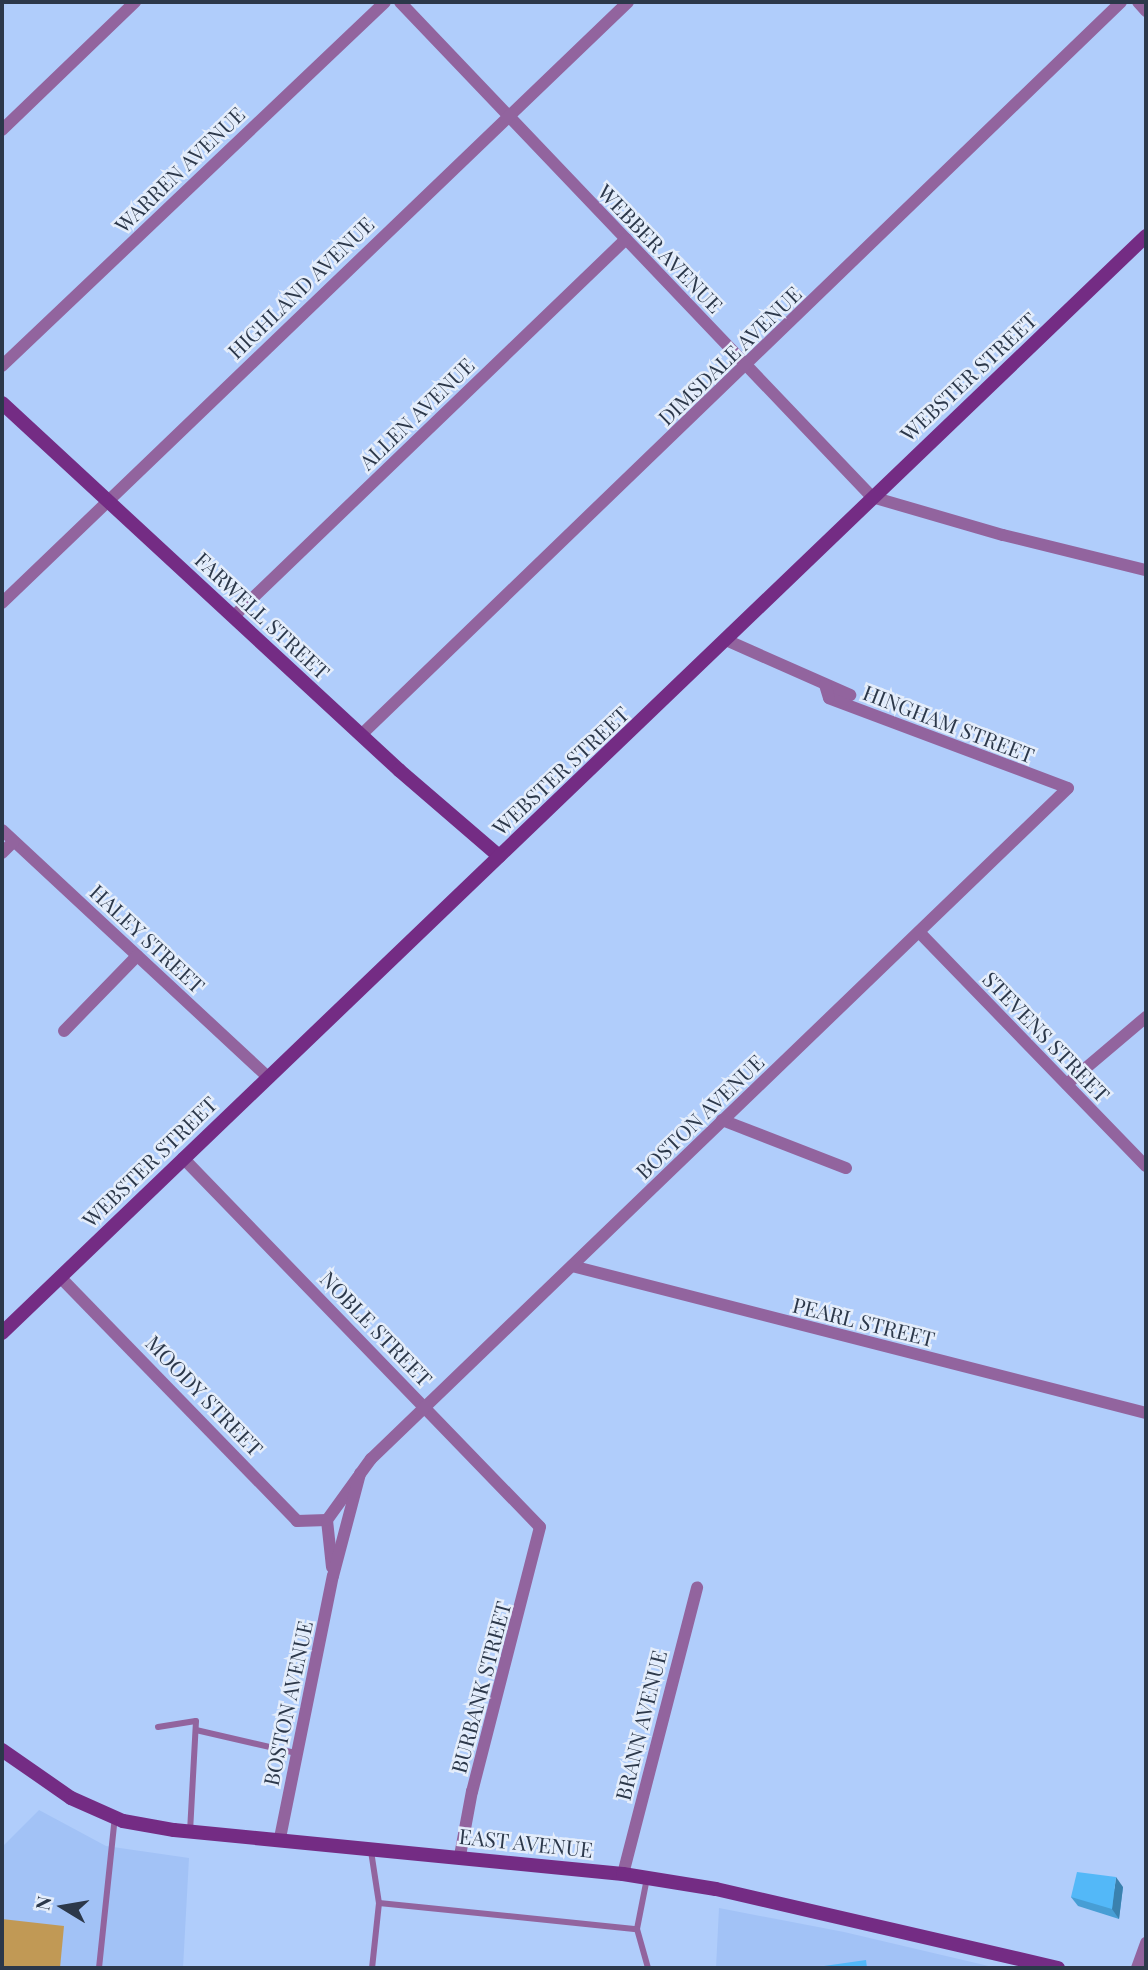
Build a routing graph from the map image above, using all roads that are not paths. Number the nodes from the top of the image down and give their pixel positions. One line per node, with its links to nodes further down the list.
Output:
1 (135, 2): 9 (street)
2 (385, 2): 12 (street, WARREN AVENUE)
3 (400, 2): 8 (street, WEBBER AVENUE)
4 (628, 2): 8 (street, HIGHLAND AVENUE)
5 (1121, 2): 13 (street, DIMSDALE AVENUE)
6 (1138, 2): 7 (street)
7 (1146, 10)
8 (506, 115): 10 (street, WEBBER AVENUE); 16 (street, HIGHLAND AVENUE)
9 (2, 130)
10 (626, 239): 13 (street, WEBBER AVENUE); 19 (street, ALLEN AVENUE)
11 (1144, 242): 15 (main road, WEBSTER STREET)
12 (2, 366)
13 (747, 366): 15 (street, WEBBER AVENUE); 23 (street, DIMSDALE AVENUE)
14 (2, 402): 16 (main road, FARWELL STREET)
15 (872, 496): 17 (street, WEBBER AVENUE); 20 (main road, WEBSTER STREET)
16 (108, 501): 18 (street, HIGHLAND AVENUE); 19 (main road, FARWELL STREET)
17 (1146, 570)
18 (2, 603)
19 (233, 616): 23 (main road, FARWELL STREET)
20 (726, 640): 21 (street); 28 (main road, WEBSTER STREET)
21 (825, 685): 22 (street); 24 (street, HINGHAM STREET)
22 (850, 695)
23 (361, 735): 28 (main road, FARWELL STREET)
24 (1068, 788): 29 (street, BOSTON AVENUE)
25 (2, 830): 26 (street, HALEY STREET)
26 (13, 842): 27 (street); 30 (street, HALEY STREET)
27 (2, 853)
28 (499, 856): 33 (main road, WEBSTER STREET)
29 (919, 932): 34 (street, STEVENS STREET); 35 (street, BOSTON AVENUE)
30 (137, 956): 32 (street); 33 (street, HALEY STREET)
31 (1146, 1017): 34 (street)
32 (64, 1031)
33 (267, 1076): 36 (main road, WEBSTER STREET)
34 (1067, 1084): 37 (street, STEVENS STREET)
35 (722, 1120): 38 (street); 39 (street, BOSTON AVENUE)
36 (183, 1158): 40 (main road, WEBSTER STREET); 42 (street, NOBLE STREET)
37 (1146, 1166)
38 (846, 1168)
39 (572, 1266): 42 (street, BOSTON AVENUE); 43 (street, PEARL STREET)
40 (60, 1277): 41 (main road, WEBSTER STREET); 45 (street, MOODY STREET)
41 (2, 1333)
42 (425, 1406): 44 (street, BOSTON AVENUE); 46 (street, NOBLE STREET)
43 (1146, 1413)
44 (360, 1474): 45 (street, BOSTON AVENUE); 47 (street, BOSTON AVENUE)
45 (327, 1520): 47 (street, BOSTON AVENUE)
46 (540, 1527): 57 (street, BURBANK STREET)
47 (333, 1576): 52 (street, BOSTON AVENUE)
48 (697, 1587): 58 (street, BRANN AVENUE)
49 (158, 1727): 50 (lane)
50 (196, 1730): 52 (lane); 54 (lane)
51 (2, 1749): 53 (main road, EAST AVENUE)
52 (296, 1753): 55 (street, BOSTON AVENUE)
53 (115, 1817): 54 (main road, EAST AVENUE); 63 (lane)
54 (190, 1831): 55 (main road, EAST AVENUE)
55 (280, 1838): 56 (main road, EAST AVENUE)
56 (371, 1849): 57 (main road, EAST AVENUE); 60 (lane)
57 (460, 1856): 58 (main road, EAST AVENUE)
58 (623, 1874): 59 (main road, EAST AVENUE)
59 (648, 1878): 61 (lane); 66 (main road, EAST AVENUE)
60 (379, 1903): 61 (lane); 64 (lane)
61 (638, 1929): 65 (lane)
62 (1146, 1943): 67 (street)
63 (99, 1968)
64 (372, 1968)
65 (648, 1968)
66 (1058, 1968)
67 (1137, 1968)

